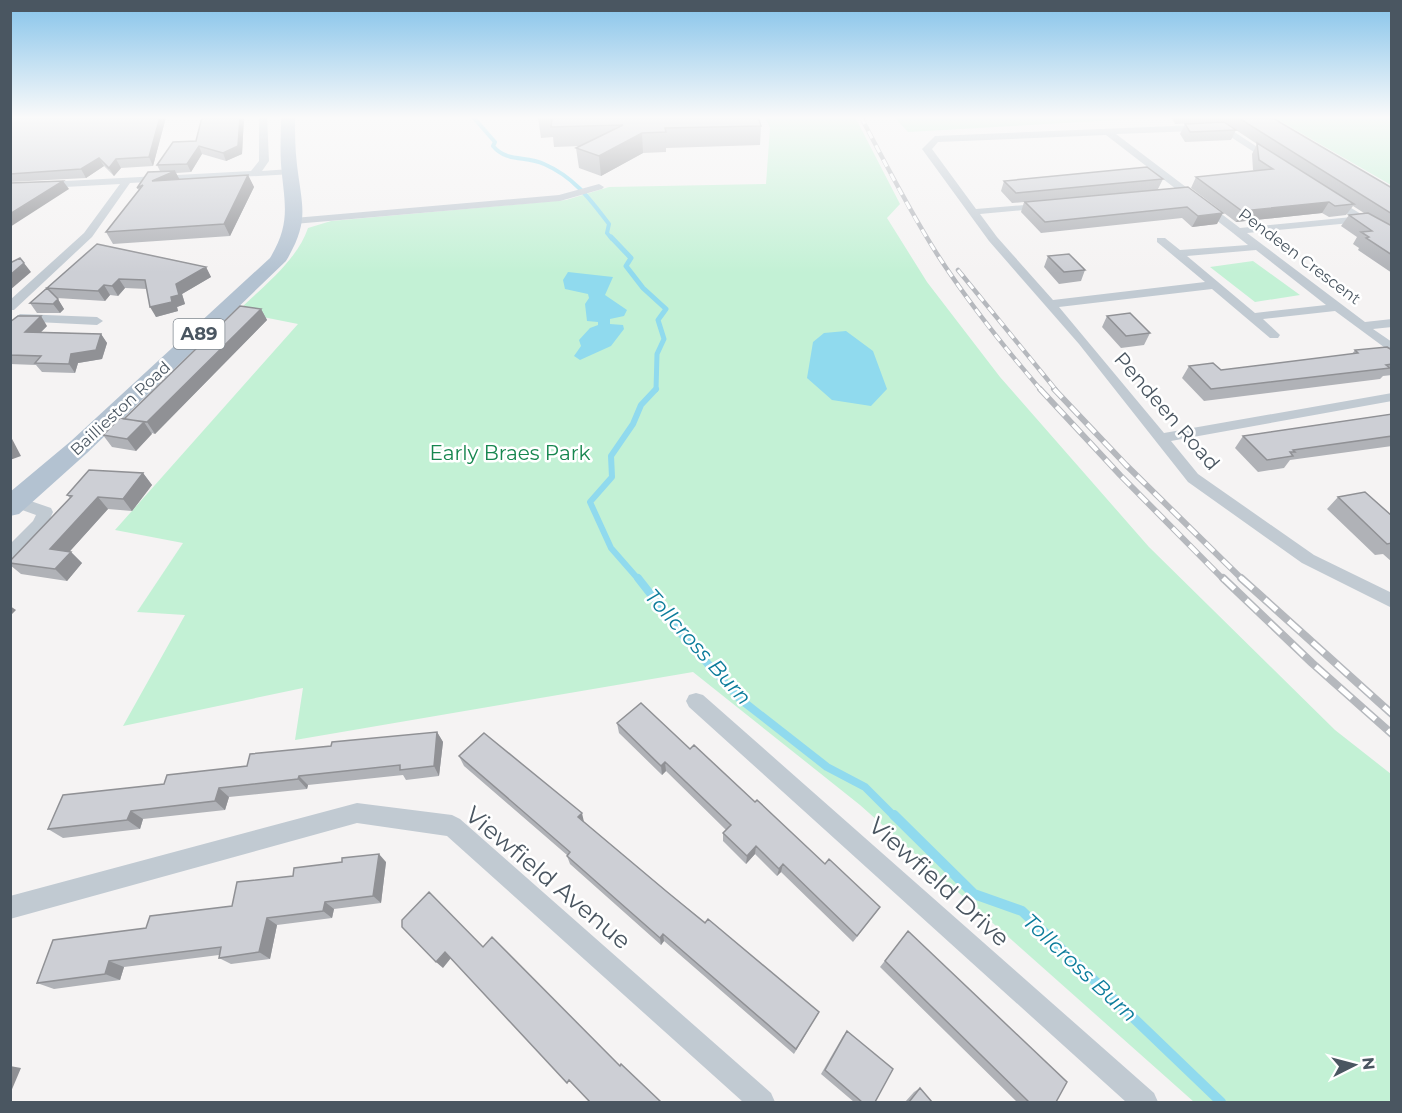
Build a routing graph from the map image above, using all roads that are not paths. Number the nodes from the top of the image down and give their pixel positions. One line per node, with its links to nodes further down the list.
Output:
1 (258, 169): 6 (street)
2 (290, 169): 5 (main road, Baillieston Road / A89)
3 (942, 169): 12 (street, Pendeen Road)
4 (1152, 169): 15 (street, Pendeen Crescent)
5 (290, 172): 6 (street); 14 (main road, Baillieston Road / A89)
6 (255, 173): 7 (street)
7 (128, 180): 9 (street); 22 (street)
8 (600, 187): 14 (street)
9 (10, 188)
10 (1326, 195): 13 (street)
11 (1056, 204): 12 (street)
12 (973, 212): 21 (street, Pendeen Road)
13 (1363, 219): 15 (street); 16 (street)
14 (294, 221): 33 (main road, Baillieston Road / A89)
15 (1238, 231): 18 (street, Pendeen Crescent)
16 (1392, 238)
17 (1161, 240): 19 (street)
18 (1258, 247): 19 (street); 23 (street, Pendeen Crescent)
19 (1176, 254): 20 (street)
20 (1213, 285): 21 (street); 24 (street)
21 (1050, 304): 32 (street, Pendeen Road)
22 (10, 307)
23 (1337, 307): 24 (street); 28 (street, Pendeen Crescent)
24 (1252, 316): 29 (street)
25 (10, 318): 26 (street)
26 (97, 321)
27 (1392, 323): 28 (street)
28 (1362, 326): 30 (street, Pendeen Crescent)
29 (1274, 335)
30 (1392, 349)
31 (1392, 397): 32 (street)
32 (1161, 438): 35 (street, Pendeen Road)
33 (13, 505): 34 (street)
34 (10, 555)
35 (1392, 601)
36 (696, 701): 39 (street, Viewfield Drive)
37 (10, 908): 38 (street, Viewfield Avenue)
38 (762, 1102)
39 (1145, 1102)

